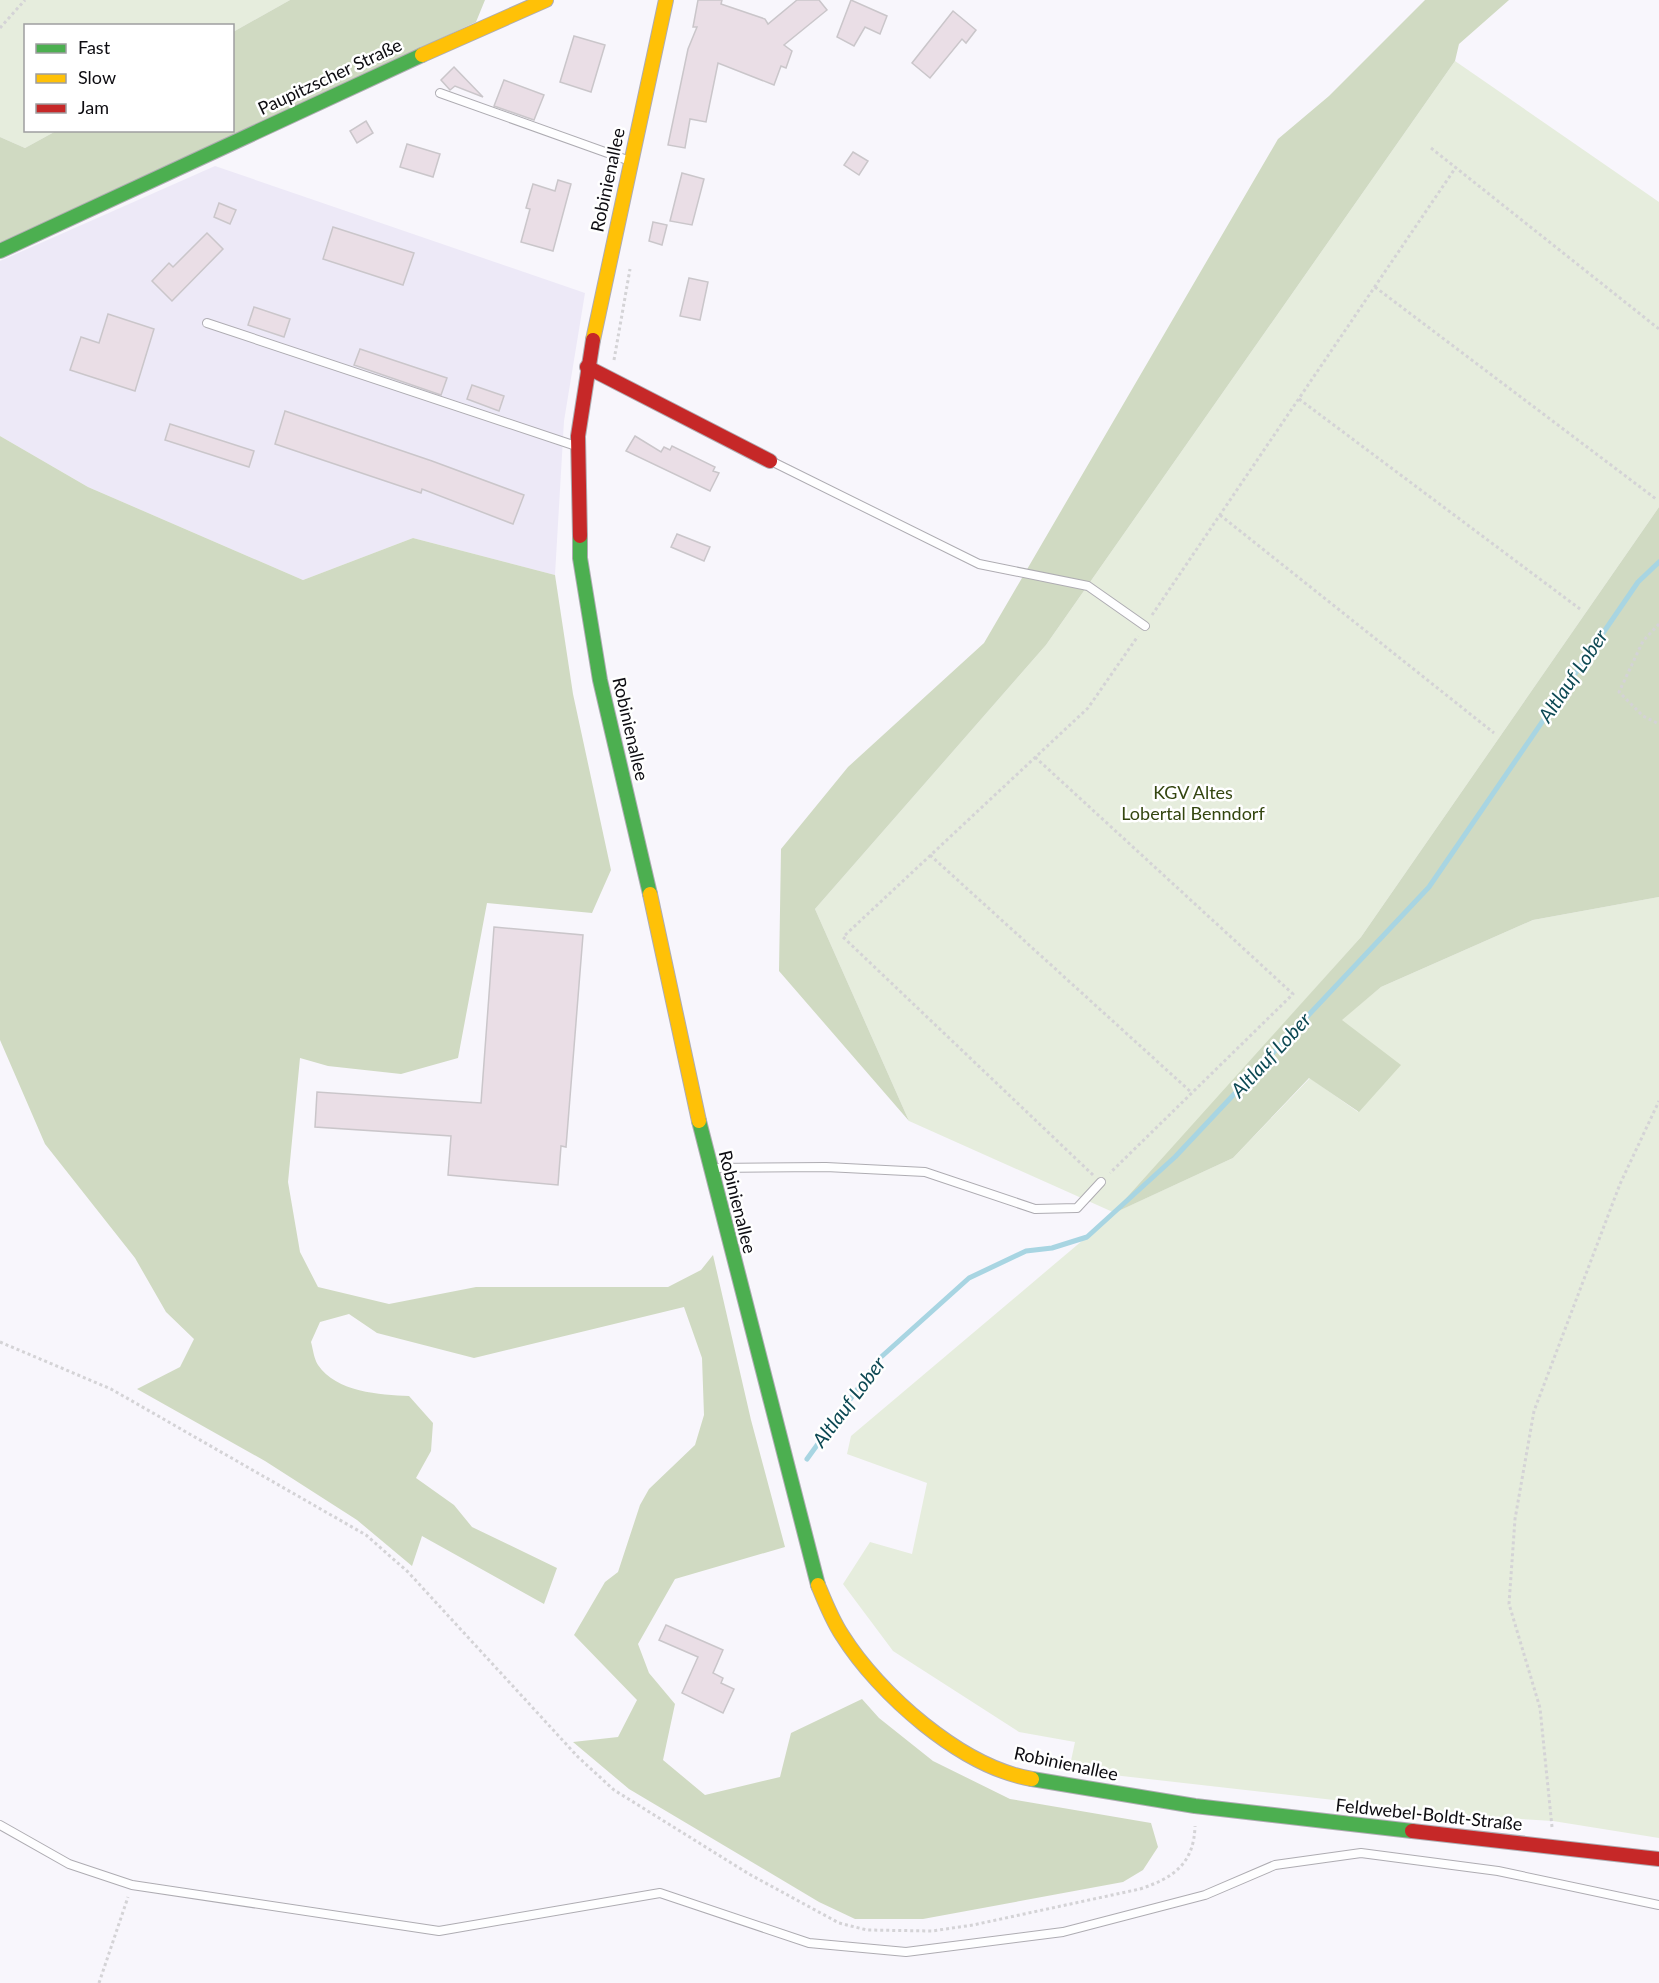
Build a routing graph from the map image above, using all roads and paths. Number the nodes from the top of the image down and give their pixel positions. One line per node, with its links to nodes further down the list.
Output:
1 (25, 0): 4 (path)
2 (546, 0): 9 (street, Paupitzscher Straße)
3 (666, 0): 7 (street, Robinienallee)
4 (0, 28)
5 (440, 93): 7 (lane)
6 (1431, 148): 8 (path)
7 (630, 161): 13 (street, Robinienallee)
8 (1456, 167): 10 (path); 12 (path)
9 (0, 251)
10 (1375, 287): 14 (path); 17 (path)
11 (207, 323): 15 (lane)
12 (1659, 329)
13 (587, 367): 15 (street, Robinienallee); 16 (street)
14 (1299, 399): 18 (path); 19 (path)
15 (578, 446): 28 (street, Robinienallee)
16 (770, 461): 21 (lane)
17 (1656, 499)
18 (1220, 515): 21 (path); 23 (path)
19 (1581, 609)
20 (1659, 624): 22 (path)
21 (1145, 626): 24 (path)
22 (1659, 724)
23 (1494, 733)
24 (1035, 757): 25 (path); 26 (path)
25 (930, 855): 26 (path); 29 (path)
26 (1192, 1093): 29 (path)
27 (1659, 1101): 33 (path)
28 (709, 1168): 29 (lane); 31 (street, Robinienallee)
29 (1101, 1182)
30 (0, 1342): 31 (path)
31 (1195, 1806): 33 (street, Feldwebel-Boldt-Straße)
32 (0, 1825): 35 (lane)
33 (1549, 1846): 34 (street, Feldwebel-Boldt-Straße)
34 (1659, 1859)
35 (132, 1886): 36 (lane); 37 (path)
36 (1659, 1905)
37 (99, 1983)

